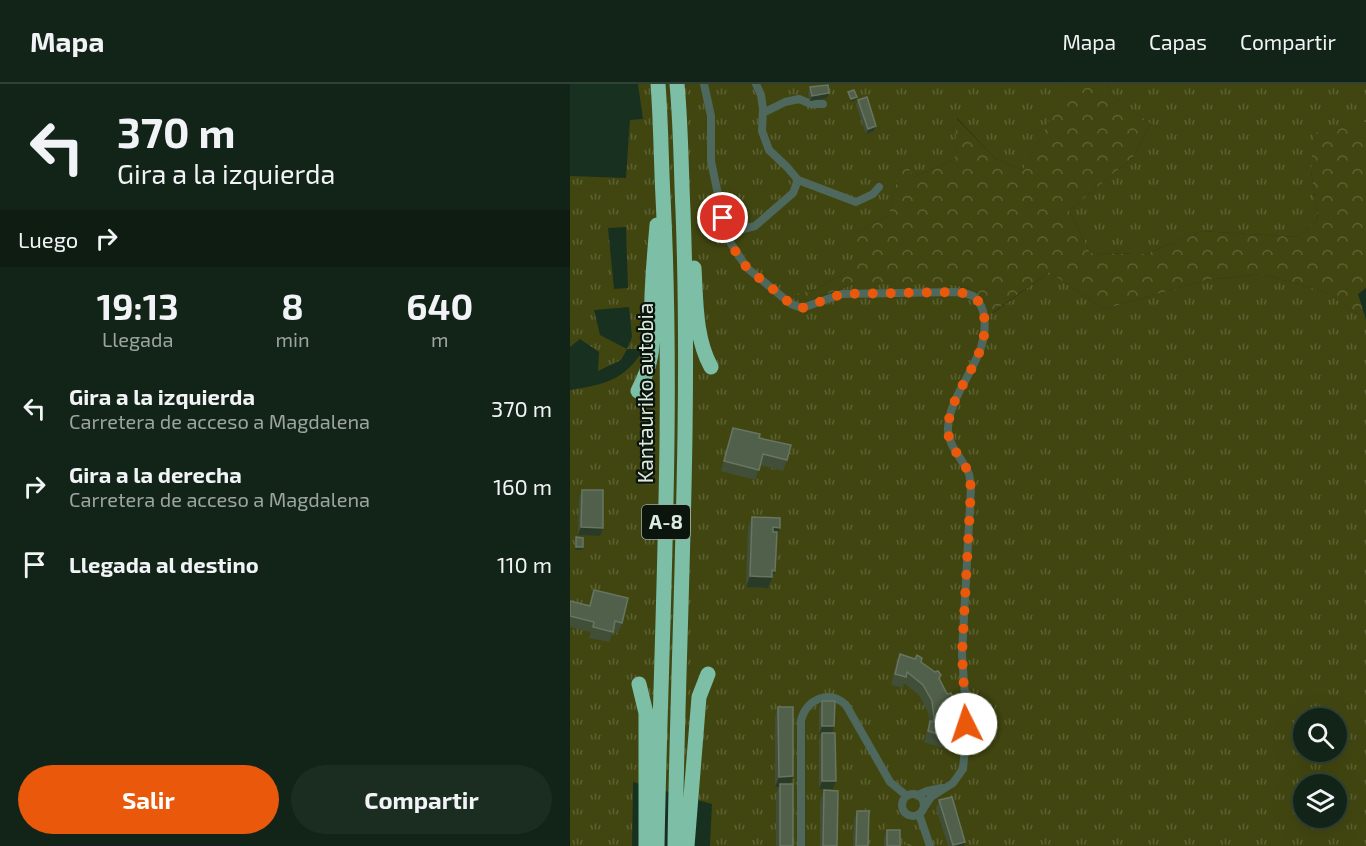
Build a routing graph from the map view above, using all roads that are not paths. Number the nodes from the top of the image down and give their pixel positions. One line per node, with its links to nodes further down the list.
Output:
1 (658, 84): 9 (highway, Kantauriko autobia / A-8)
2 (677, 84): 10 (highway, Kantauriko autobia / A-8)
3 (704, 84): 11 (street)
4 (756, 84): 6 (street)
5 (823, 104): 6 (street)
6 (763, 113): 7 (street)
7 (798, 180): 8 (street); 11 (street)
8 (879, 187)
9 (663, 199): 13 (highway); 21 (highway, Kantauriko autobia / A-8)
10 (683, 222): 12 (highway); 22 (highway, Kantauriko autobia / A-8)
11 (727, 232): 16 (street)
12 (711, 367)
13 (638, 391)
14 (708, 674): 23 (highway)
15 (639, 684): 20 (highway)
16 (944, 788): 17 (street); 19 (street)
17 (918, 795): 18 (street); 19 (street)
18 (907, 796): 19 (street); 24 (street)
19 (921, 812): 25 (street)
20 (646, 846)
21 (657, 846)
22 (675, 846)
23 (687, 846)
24 (801, 846)
25 (930, 846)

